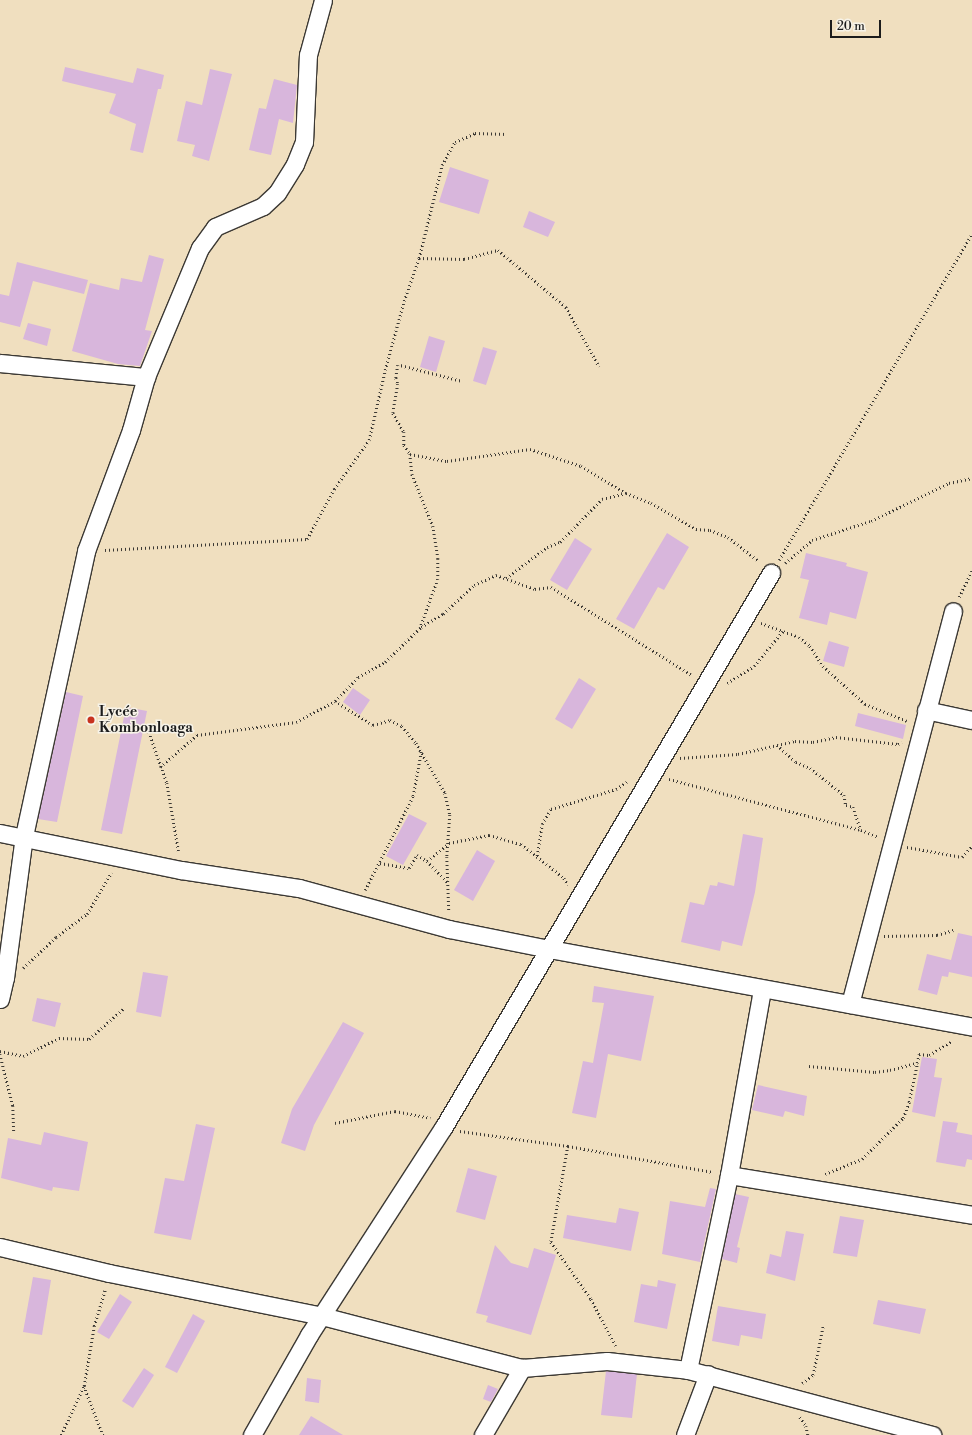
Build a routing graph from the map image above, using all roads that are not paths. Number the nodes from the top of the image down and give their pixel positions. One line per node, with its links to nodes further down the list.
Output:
1 (323, 0): 3 (street)
2 (0, 364): 3 (street)
3 (146, 377): 9 (street)
4 (771, 573): 10 (street)
5 (952, 611): 6 (street)
6 (926, 710): 7 (street); 13 (street)
7 (972, 720)
8 (0, 833): 9 (street)
9 (24, 836): 10 (street); 12 (street)
10 (549, 950): 11 (street); 18 (street)
11 (762, 990): 13 (street); 15 (street)
12 (0, 999)
13 (850, 1004): 14 (street)
14 (972, 1027)
15 (729, 1175): 16 (street); 20 (street)
16 (972, 1215)
17 (0, 1247): 18 (street)
18 (322, 1316): 19 (street); 22 (street)
19 (522, 1368): 20 (street); 23 (street)
20 (688, 1370): 21 (street)
21 (708, 1374): 24 (street); 25 (street)
22 (252, 1435)
23 (483, 1435)
24 (685, 1435)
25 (933, 1435)

